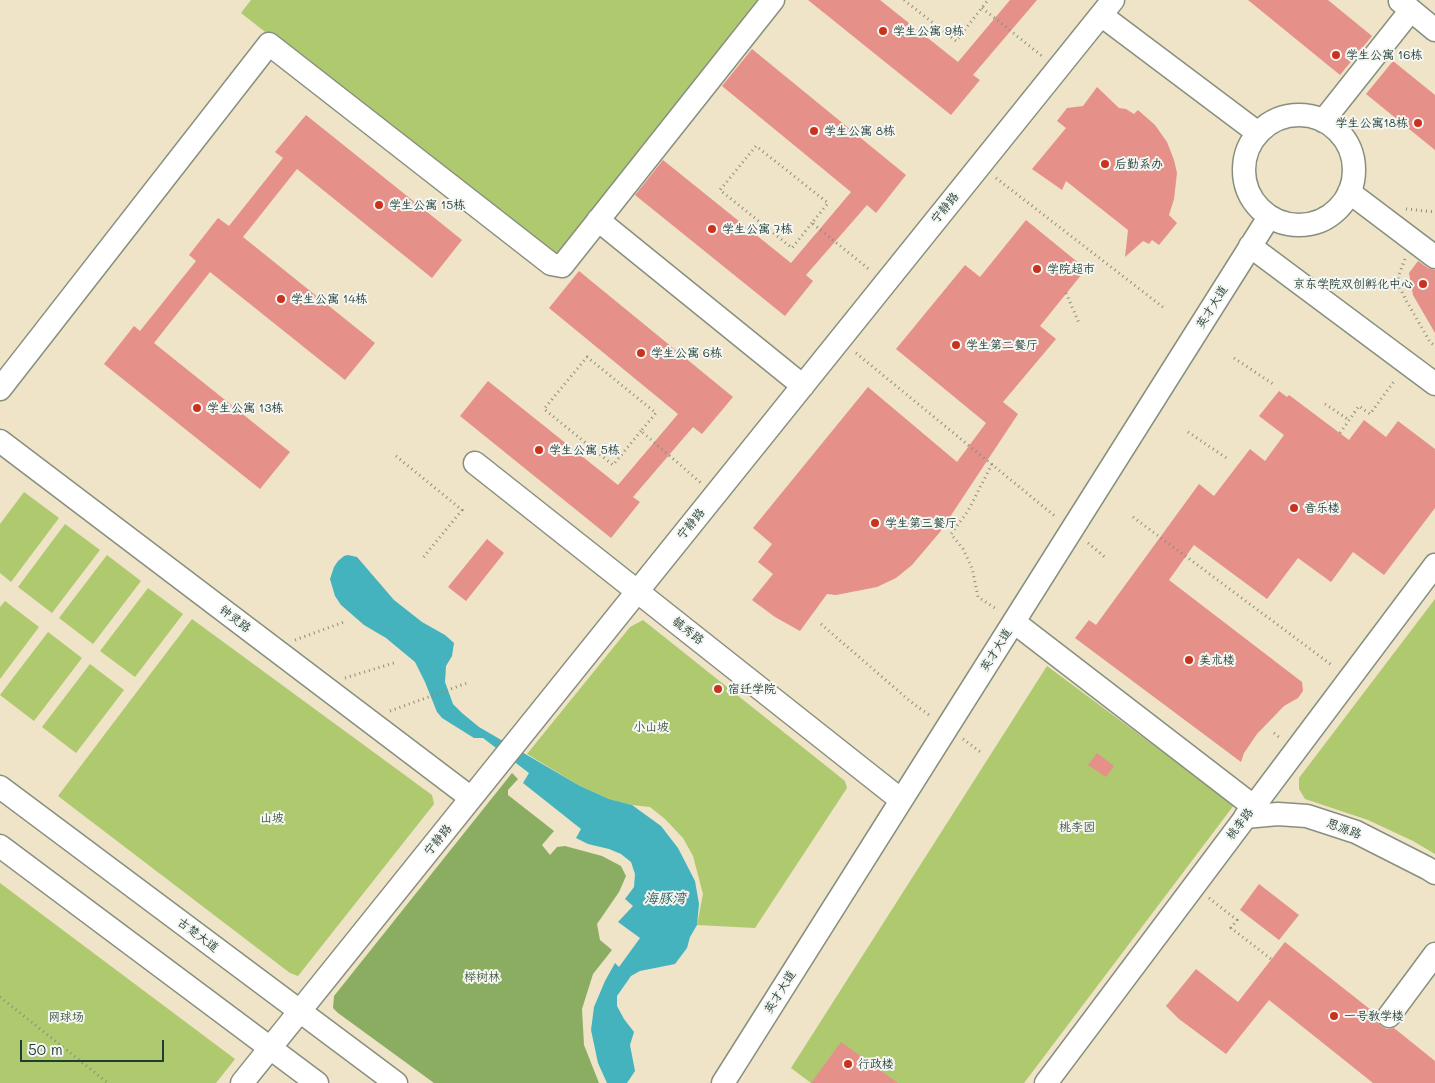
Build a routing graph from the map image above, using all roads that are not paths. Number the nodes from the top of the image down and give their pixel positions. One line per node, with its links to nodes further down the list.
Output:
1 (773, 0): 9 (lane)
2 (1405, 5): 4 (lane); 5 (lane)
3 (1107, 7): 6 (lane); 13 (lane, 宁静路)
4 (1435, 30)
5 (1324, 121): 6 (lane); 7 (lane)
6 (1258, 133): 8 (lane)
7 (1349, 192): 8 (lane); 11 (lane)
8 (1269, 217): 10 (lane, 英才大道)
9 (598, 220): 13 (lane); 14 (lane)
10 (1250, 246): 12 (lane); 19 (lane, 英才大道)
11 (1435, 257)
12 (1435, 384)
13 (803, 386): 18 (lane, 宁静路)
14 (0, 389)
15 (0, 441): 21 (lane, 钟灵路)
16 (475, 463): 18 (lane, 毓秀路)
17 (1435, 565): 23 (lane, 桃李路)
18 (638, 591): 21 (lane, 宁静路); 22 (lane, 毓秀路)
19 (1014, 622): 22 (lane, 英才大道); 23 (lane)
20 (1, 788): 27 (lane, 古楚大道)
21 (471, 798): 27 (lane, 宁静路)
22 (901, 800): 33 (lane, 英才大道)
23 (1249, 811): 25 (lane, 思源路); 34 (lane, 桃李路)
24 (0, 846): 29 (lane)
25 (1435, 873)
26 (1435, 954): 28 (lane)
27 (300, 1011): 29 (lane, 宁静路); 32 (lane, 古楚大道)
28 (1390, 1016)
29 (270, 1048): 30 (lane, 宁静路); 31 (lane)
30 (242, 1083)
31 (317, 1083)
32 (396, 1083)
33 (723, 1083)
34 (1046, 1083)

